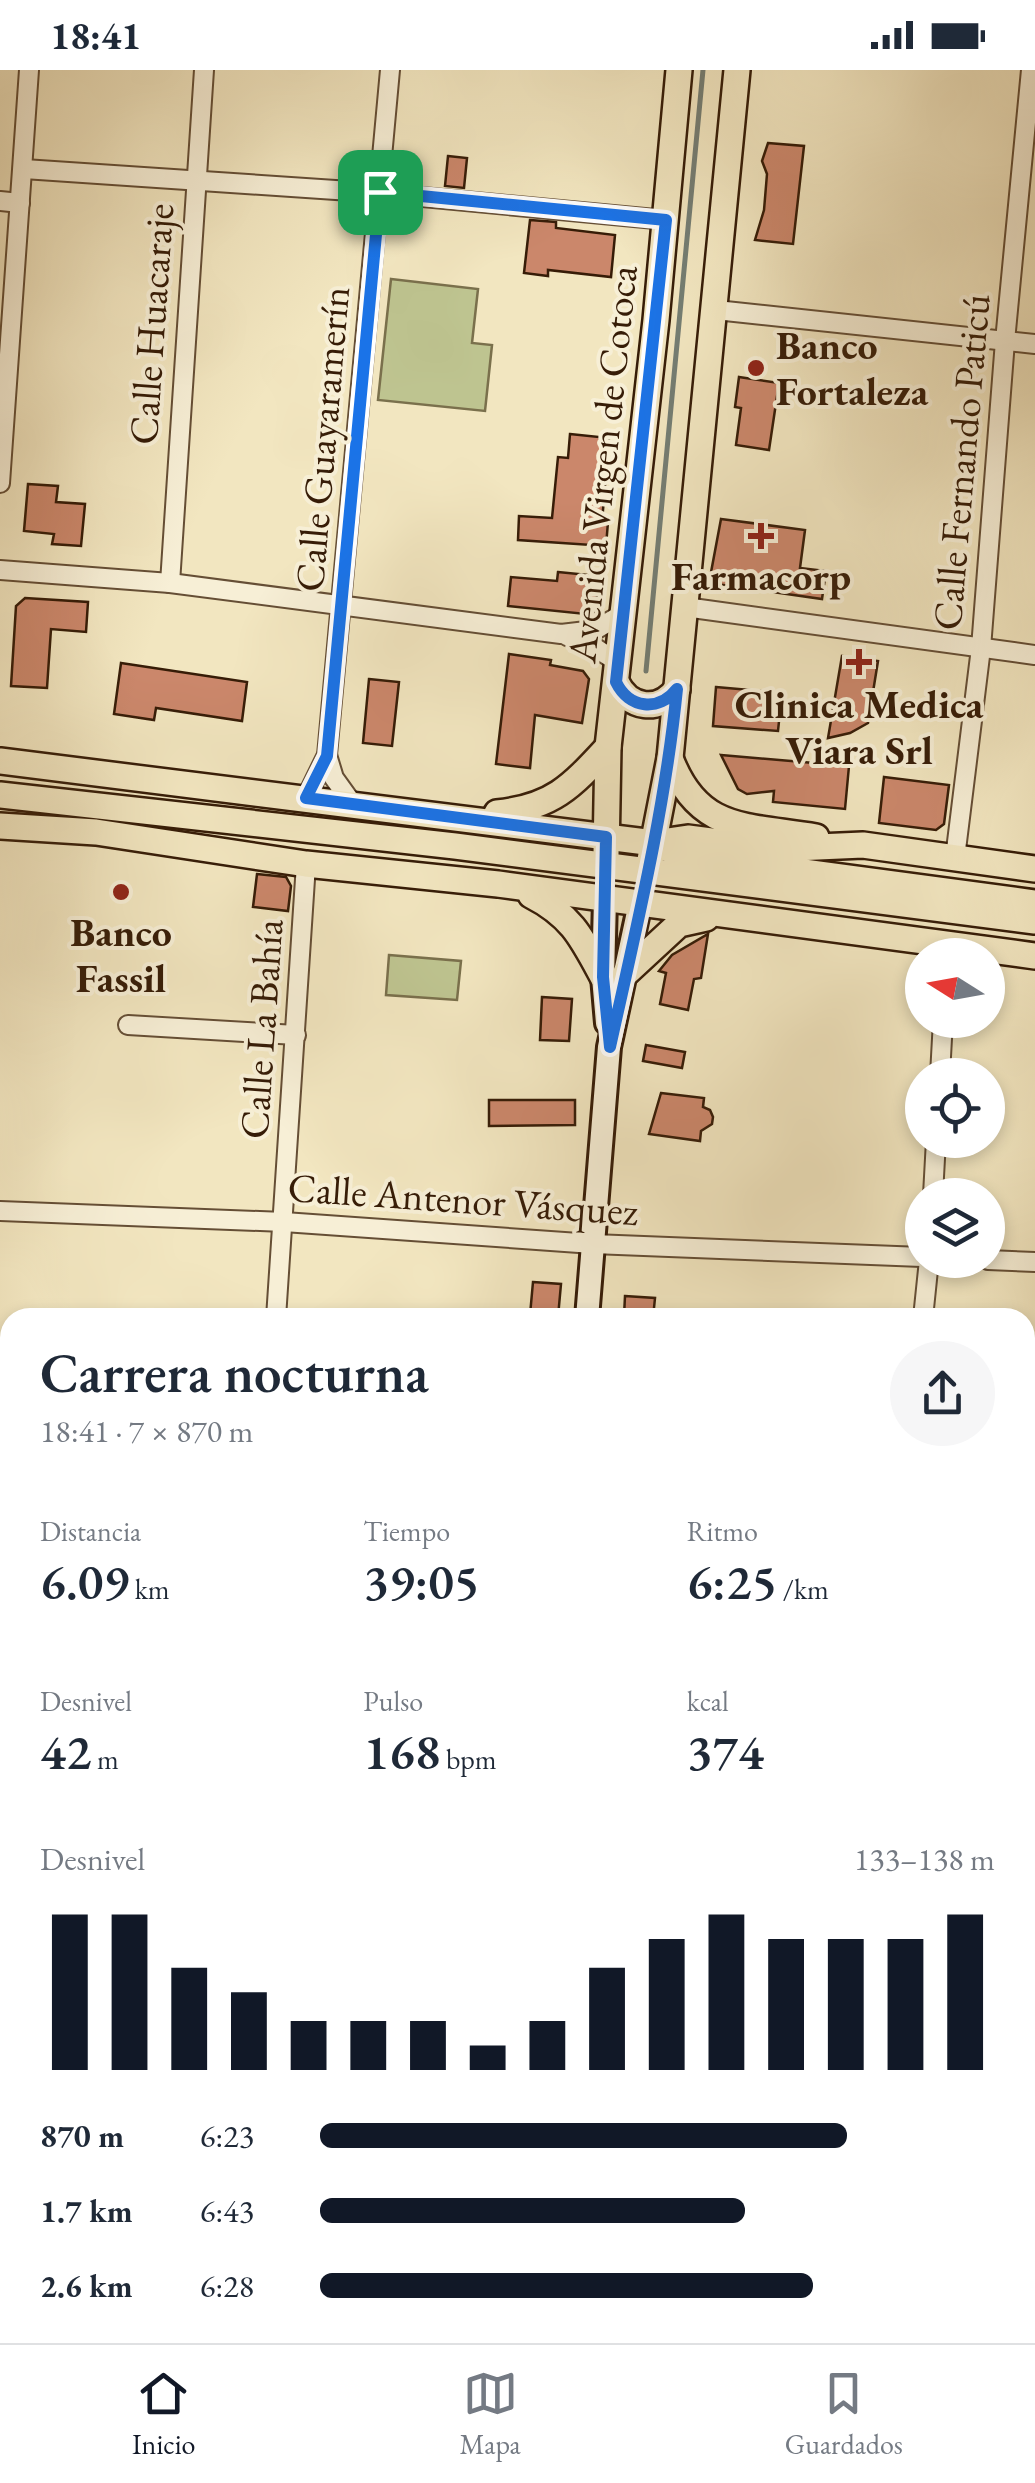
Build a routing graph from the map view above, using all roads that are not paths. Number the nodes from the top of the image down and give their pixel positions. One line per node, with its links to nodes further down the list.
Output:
1 (29, 70): 7 (street)
2 (204, 70): 8 (street, Calle Huacaraje)
3 (390, 70): 9 (street, Calle Guayaramerín)
4 (679, 70): 12 (main road, Avenida Virgen de Cotoca)
5 (738, 70): 13 (main road)
6 (1031, 70): 14 (street, Calle Fernando Paticú)
7 (24, 170): 8 (street); 11 (street)
8 (195, 180): 9 (street); 18 (street, Calle Huacaraje)
9 (380, 192): 12 (street); 19 (street, Calle Guayaramerín)
10 (0, 201): 11 (street)
11 (20, 202): 16 (street)
12 (666, 220): 21 (main road, Avenida Virgen de Cotoca)
13 (716, 310): 14 (street); 20 (main road)
14 (1005, 340): 15 (street); 23 (street, Calle Fernando Paticú)
15 (1035, 344)
16 (0, 483)
17 (0, 570): 18 (street)
18 (170, 583): 19 (street)
19 (342, 606): 22 (street); 28 (street, Calle Guayaramerín)
20 (685, 607): 23 (street); 26 (main road)
21 (624, 613): 22 (street); 25 (main road, Avenida Virgen de Cotoca)
22 (561, 634): 25 (street)
23 (982, 648): 24 (street); 42 (street, Calle Fernando Paticú)
24 (1035, 655)
25 (618, 673): 26 (main road); 27 (main road, Avenida Virgen de Cotoca)
26 (677, 689): 30 (main road)
27 (608, 747): 35 (main road); 38 (main road, Avenida Virgen de Cotoca)
28 (327, 756): 32 (street, Calle Guayaramerín); 33 (street)
29 (3, 757): 32 (main road)
30 (670, 758): 39 (main road); 40 (main road)
31 (0, 794): 41 (main road)
32 (306, 798): 33 (main road)
33 (352, 803): 35 (main road)
34 (0, 810): 37 (main road)
35 (457, 818): 38 (main road)
36 (0, 826): 37 (main road)
37 (96, 832): 43 (main road)
38 (606, 837): 39 (main road); 44 (main road, Avenida Virgen de Cotoca)
39 (654, 843): 40 (main road); 46 (main road); 51 (main road)
40 (863, 845): 42 (main road)
41 (498, 852): 44 (main road); 47 (main road)
42 (955, 858): 45 (main road)
43 (306, 864): 47 (main road); 61 (street, Calle La Bahía)
44 (606, 866): 46 (main road); 50 (main road, Avenida Virgen de Cotoca)
45 (1035, 869)
46 (647, 871): 49 (main road); 52 (main road)
47 (406, 875): 48 (main road)
48 (498, 884): 50 (main road); 59 (main road)
49 (744, 884): 54 (main road); 55 (main road)
50 (604, 898): 52 (main road); 59 (main road)
51 (1035, 902)
52 (640, 904): 53 (main road); 59 (main road)
53 (736, 916): 55 (main road); 59 (main road)
54 (1035, 922)
55 (817, 926): 56 (main road)
56 (905, 942)
57 (1005, 954): 58 (main road)
58 (1035, 956)
59 (614, 975): 64 (main road)
60 (128, 1024): 61 (street)
61 (296, 1035): 63 (street, Calle La Bahía)
62 (0, 1211): 63 (street, Calle Antenor Vásquez)
63 (284, 1222): 64 (street, Calle Antenor Vásquez); 69 (street, Calle La Bahía)
64 (593, 1244): 65 (street, Calle Antenor Vásquez); 70 (main road)
65 (905, 1257)
66 (1005, 1261): 67 (street)
67 (1035, 1262)
68 (925, 1278): 71 (street)
69 (277, 1308)
70 (587, 1308)
71 (924, 1308)

